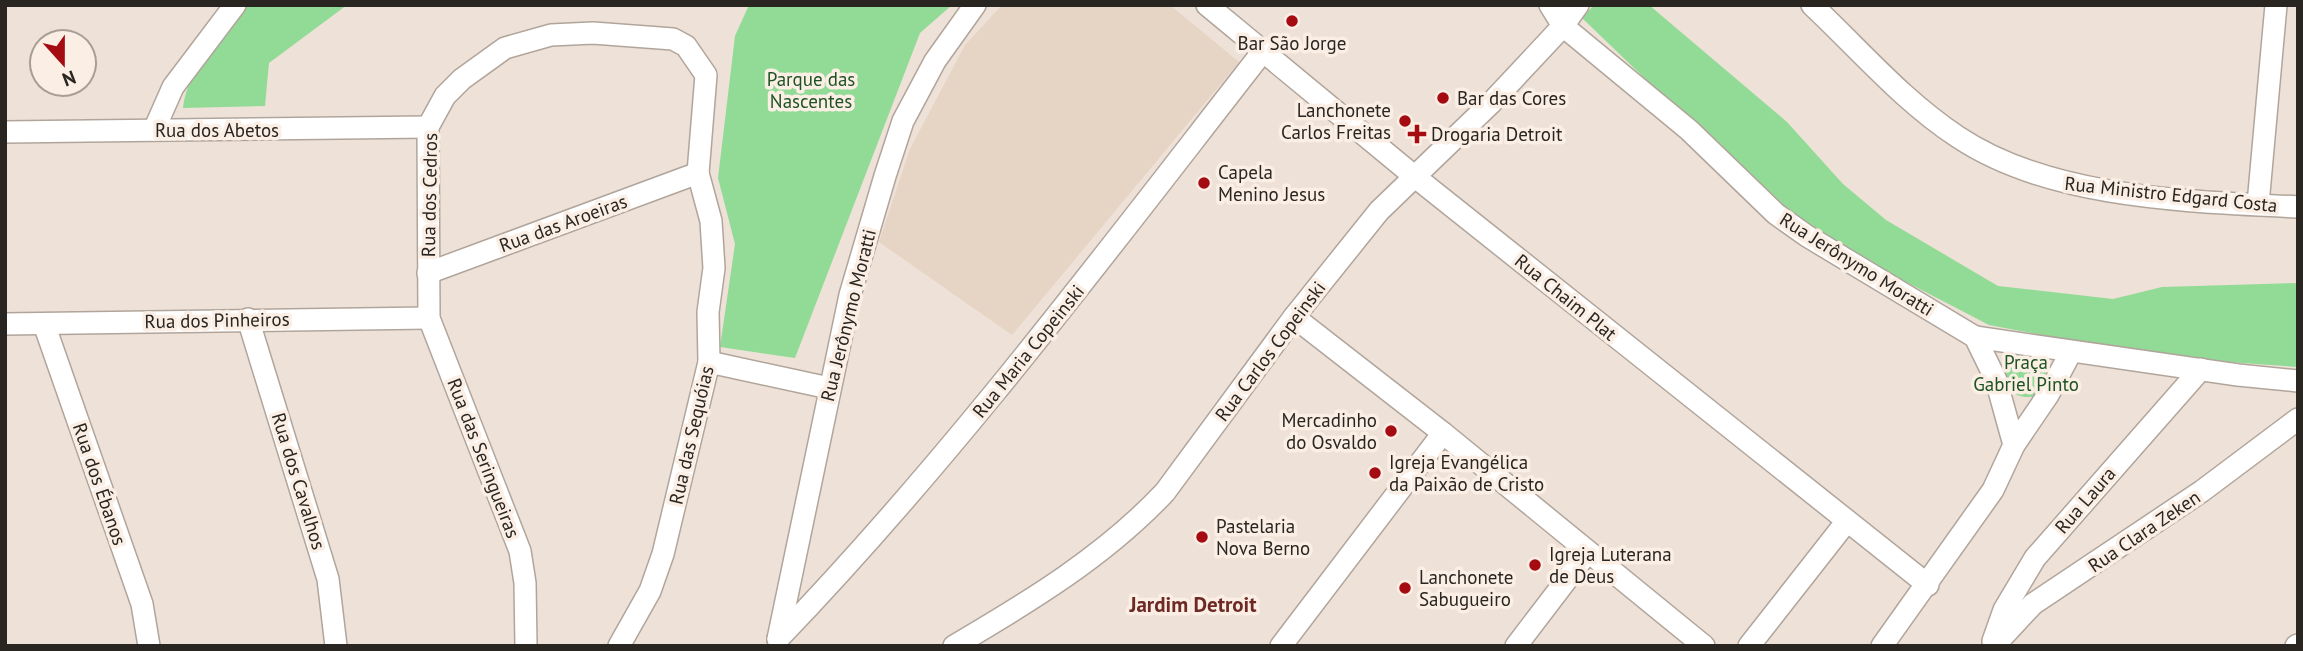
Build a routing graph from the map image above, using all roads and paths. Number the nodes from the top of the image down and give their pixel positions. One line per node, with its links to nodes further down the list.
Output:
1 (235, 5): 11 (street)
2 (975, 5): 28 (street, Rua Jerônymo Moratti)
3 (1207, 5): 9 (street, Rua Chaim Plat)
4 (1550, 5): 8 (street)
5 (1578, 5): 8 (street, Rua Carlos Copeinski)
6 (1812, 5): 15 (street, Rua Ministro Edgard Costa)
7 (2276, 5): 15 (street)
8 (1563, 26): 14 (street, Rua Carlos Copeinski); 23 (street, Rua Jerônymo Moratti)
9 (1264, 50): 14 (street, Rua Chaim Plat); 35 (street, Rua Maria Copeinski)
10 (428, 127): 11 (street, Rua dos Abetos); 13 (street, Rua dos Cedros); 17 (street, Rua dos Cedros)
11 (154, 130): 12 (street, Rua dos Abetos)
12 (5, 132)
13 (698, 173): 17 (street, Rua das Aroeiras); 25 (street, Rua das Sequóias)
14 (1413, 176): 18 (street, Rua Carlos Copeinski); 32 (street, Rua Chaim Plat)
15 (2258, 204): 16 (street, Rua Ministro Edgard Costa)
16 (2298, 207)
17 (428, 273): 19 (street, Rua das Seringueiras)
18 (1294, 317): 30 (street); 40 (street, Rua Carlos Copeinski)
19 (429, 318): 20 (street, Rua dos Pinheiros); 38 (street, Rua das Seringueiras)
20 (248, 319): 22 (street, Rua dos Pinheiros); 37 (street, Rua dos Cavalhos)
21 (5, 324): 22 (street, Rua dos Pinheiros)
22 (44, 324): 36 (street, Rua dos Ébanos)
23 (1975, 337): 24 (street); 31 (street)
24 (2071, 352): 26 (street); 31 (street)
25 (709, 362): 28 (street); 39 (street, Rua das Sequóias)
26 (2201, 369): 27 (street); 46 (street, Rua Laura)
27 (2298, 380)
28 (829, 388): 35 (street, Rua Jerônymo Moratti)
29 (2298, 419): 46 (street, Rua Clara Zeken)
30 (1443, 433): 33 (street); 41 (street)
31 (2014, 445): 34 (street)
32 (1847, 521): 34 (street, Rua Chaim Plat); 44 (street)
33 (1587, 553): 42 (street); 43 (street)
34 (1928, 585): 45 (street)
35 (777, 642)
36 (149, 646)
37 (336, 646)
38 (526, 646)
39 (619, 646)
40 (954, 646)
41 (1281, 646)
42 (1516, 646)
43 (1704, 646)
44 (1749, 646)
45 (1882, 646)
46 (1993, 646)

